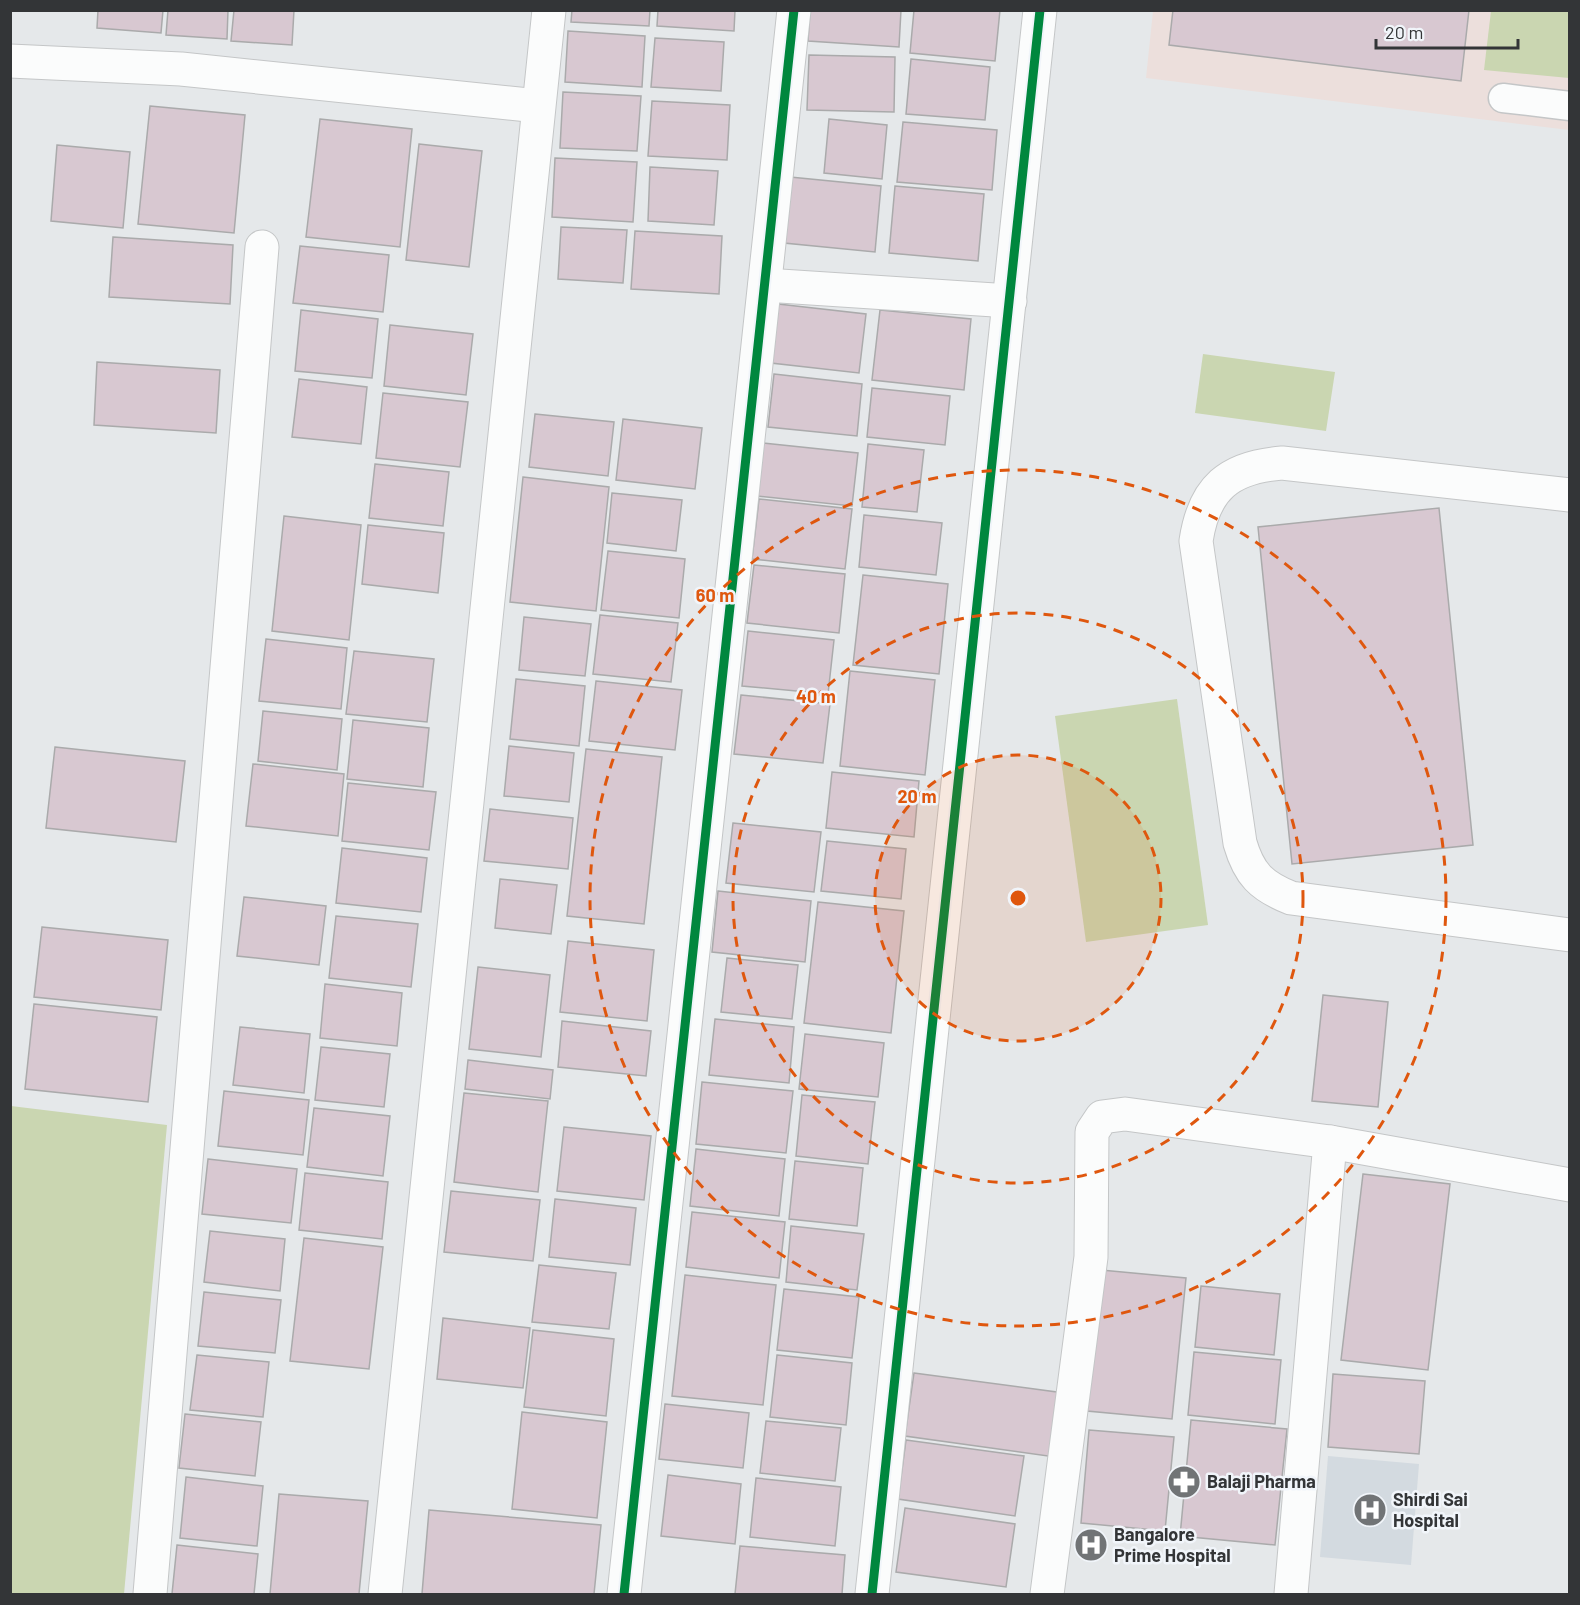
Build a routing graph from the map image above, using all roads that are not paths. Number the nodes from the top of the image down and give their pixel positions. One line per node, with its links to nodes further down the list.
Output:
1 (549, 10): 6 (street)
2 (794, 10): 9 (street)
3 (1040, 10): 10 (street)
4 (10, 62): 6 (street)
5 (1503, 98): 7 (lane)
6 (538, 105): 16 (street)
7 (1569, 106)
8 (262, 247): 15 (street)
9 (765, 285): 10 (street); 17 (street)
10 (1010, 301): 18 (street)
11 (1569, 495): 12 (street)
12 (1569, 935)
13 (1330, 1142): 14 (street); 19 (street); 20 (street)
14 (1569, 1185)
15 (150, 1594)
16 (385, 1594)
17 (624, 1594)
18 (872, 1594)
19 (1047, 1594)
20 (1291, 1594)

